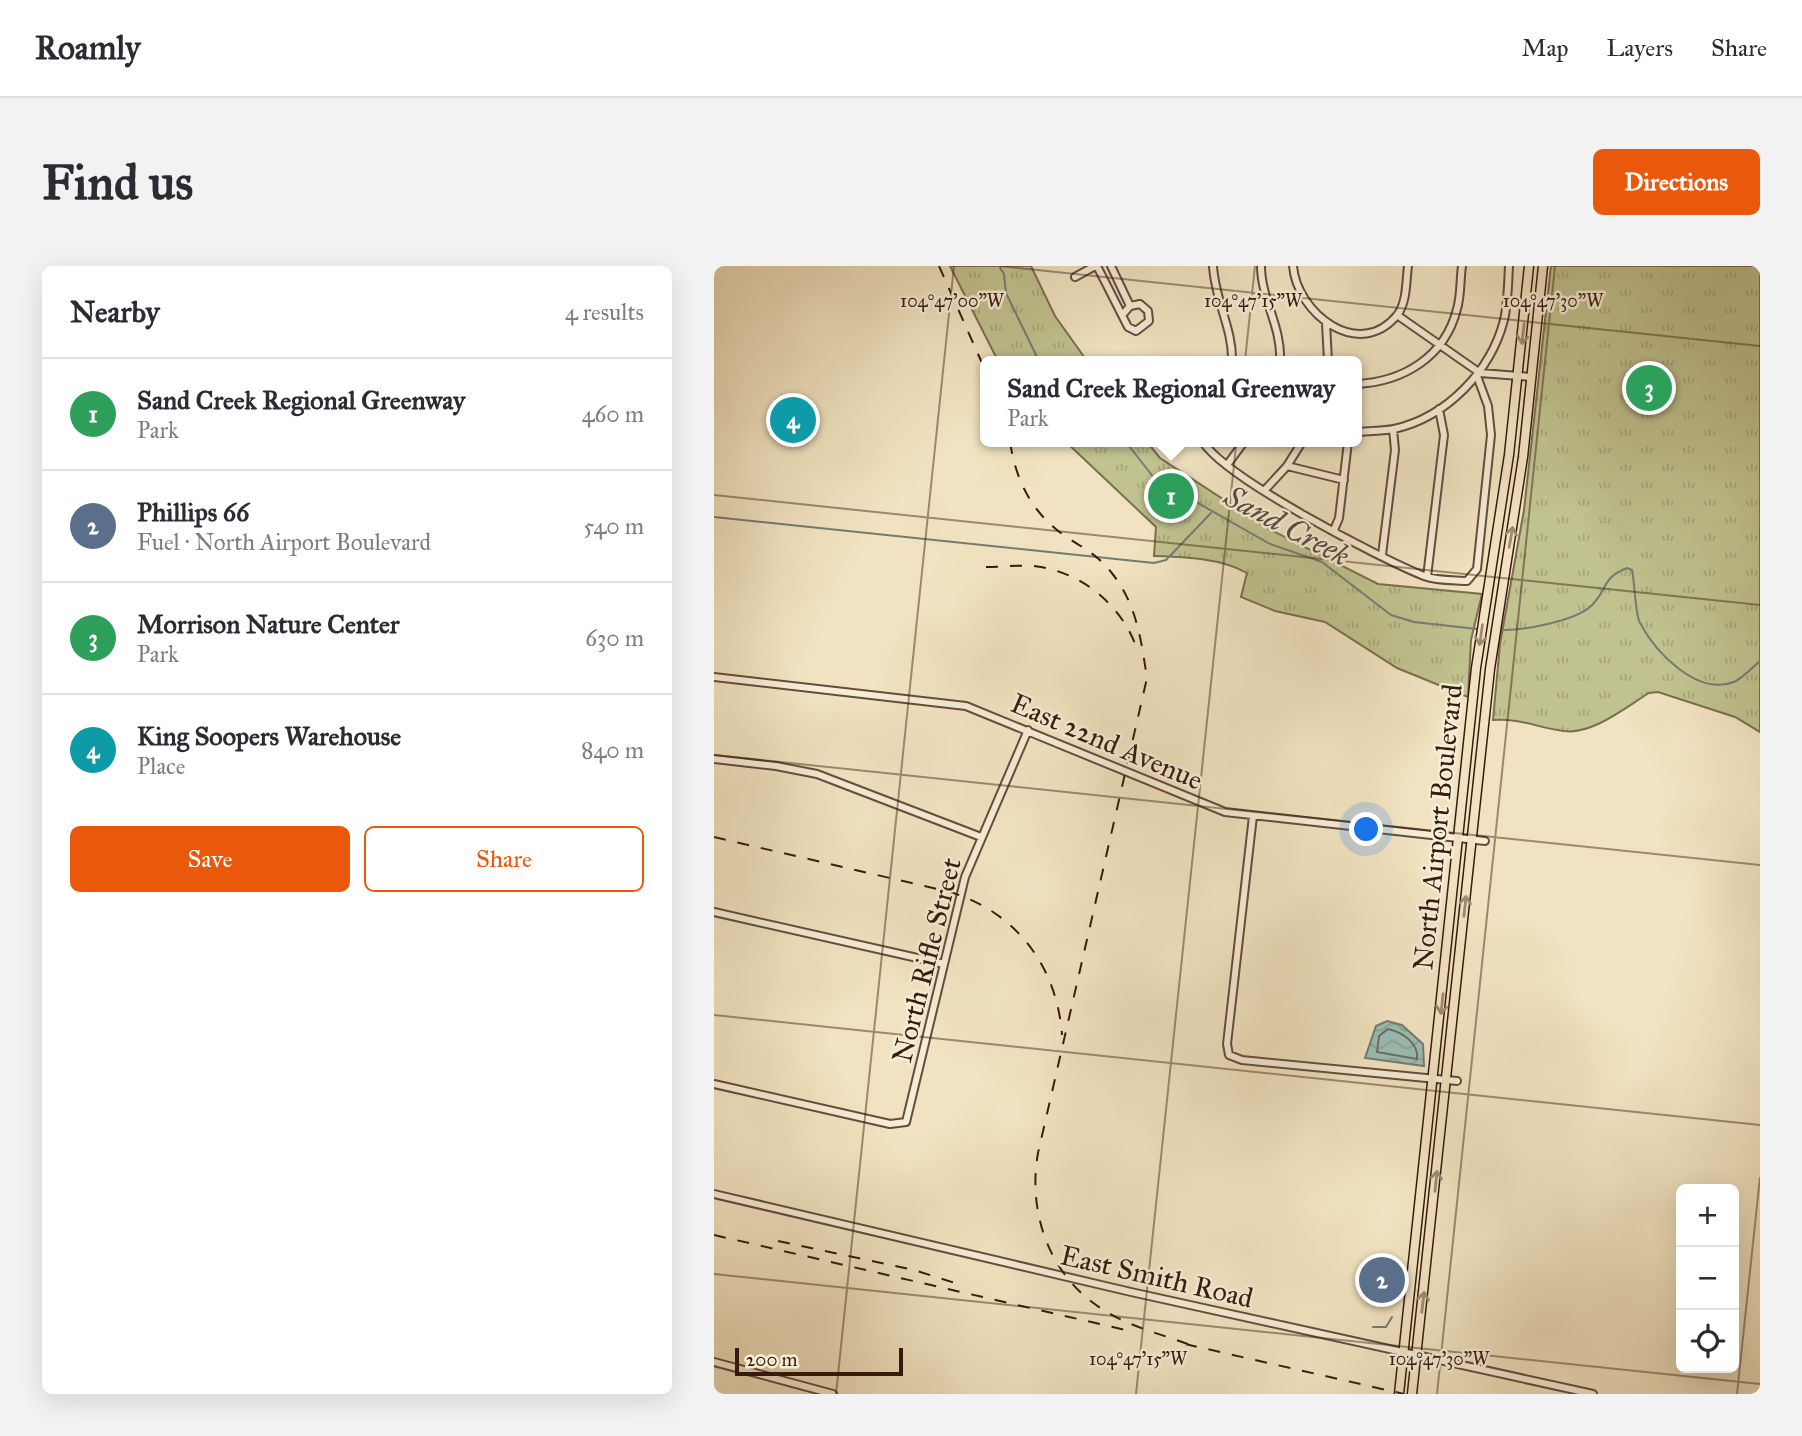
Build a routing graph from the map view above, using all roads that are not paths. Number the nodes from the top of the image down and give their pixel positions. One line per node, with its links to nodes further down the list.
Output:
1 (1096, 266): 11 (street); 13 (street)
2 (1111, 266): 12 (street)
3 (1213, 266): 17 (street)
4 (1261, 266): 18 (street)
5 (1293, 266): 15 (street)
6 (1408, 266): 14 (street)
7 (1462, 266): 16 (street)
8 (1509, 266): 20 (street)
9 (1530, 266): 21 (main road, North Airport Boulevard, one-way to 21)
10 (1543, 266): 22 (main road, North Airport Boulevard)
11 (1075, 277)
12 (1130, 306): 13 (street); 13 (street)
13 (1124, 313)
14 (1397, 315): 15 (street); 16 (street)
15 (1326, 323): 19 (street)
16 (1439, 345): 20 (street); 23 (street)
17 (1232, 356)
18 (1280, 356)
19 (1328, 356)
20 (1478, 375): 21 (street); 24 (street); 37 (street)
21 (1518, 377): 22 (street); 43 (main road, North Airport Boulevard, one-way to 43)
22 (1531, 377): 44 (main road, North Airport Boulevard, one-way to 22)
23 (1362, 384)
24 (1439, 409): 25 (street); 37 (street)
25 (1393, 429): 26 (street); 36 (street)
26 (1362, 432)
27 (1208, 447): 31 (street)
28 (1240, 447): 31 (street)
29 (1299, 447): 32 (street)
30 (1347, 447): 33 (street)
31 (1227, 465): 34 (street)
32 (1287, 466): 33 (street); 34 (street)
33 (1344, 480): 35 (street)
34 (1264, 491): 35 (street)
35 (1334, 530): 36 (street)
36 (1382, 555): 37 (street)
37 (1427, 577)
38 (714, 677): 39 (street, East 22nd Avenue)
39 (1028, 730): 41 (street, East 22nd Avenue); 42 (street, North Rifle Street)
40 (714, 759): 42 (street)
41 (1253, 816): 43 (street, East 22nd Avenue); 48 (street)
42 (981, 837): 47 (street, North Rifle Street)
43 (1459, 838): 44 (street, East 22nd Avenue); 48 (main road, North Airport Boulevard, one-way to 48)
44 (1472, 839): 45 (street, East 22nd Avenue); 49 (main road, North Airport Boulevard, one-way to 44)
45 (1485, 841)
46 (714, 912): 47 (street)
47 (944, 964): 51 (street, North Rifle Street)
48 (1434, 1079): 49 (street); 53 (main road, North Airport Boulevard)
49 (1447, 1080): 50 (street); 54 (main road, North Airport Boulevard, one-way to 49)
50 (1457, 1081)
51 (714, 1084)
52 (714, 1194): 53 (street, East Smith Road)
53 (1404, 1351): 54 (street, East Smith Road); 58 (main road, North Airport Boulevard)
54 (1417, 1354): 59 (main road, North Airport Boulevard); 60 (street, East Smith Road)
55 (714, 1362): 56 (street)
56 (822, 1393): 57 (street)
57 (833, 1394)
58 (1399, 1394)
59 (1412, 1394)
60 (1593, 1394)

